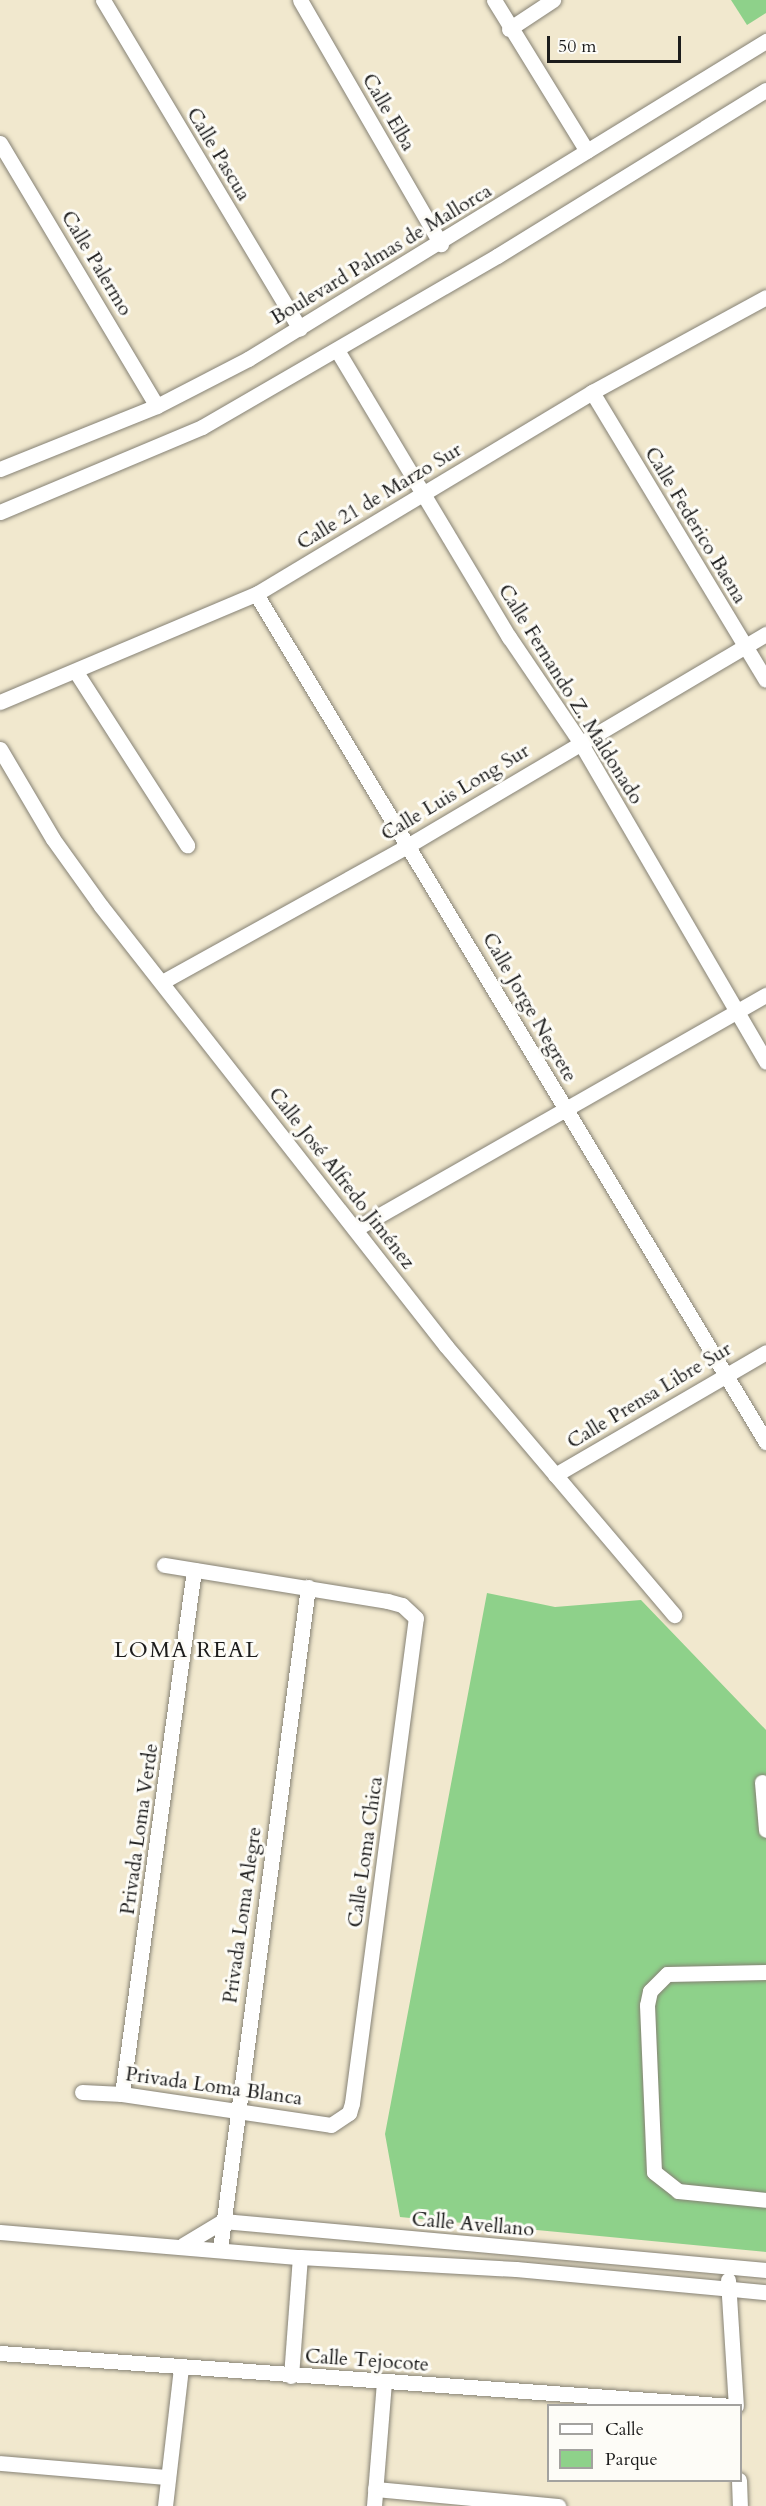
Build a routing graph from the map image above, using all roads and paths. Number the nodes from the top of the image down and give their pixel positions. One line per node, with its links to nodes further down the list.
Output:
1 (103, 0): 12 (street, Calle Pascua)
2 (300, 0): 10 (street, Calle Elba)
3 (494, 0): 5 (street)
4 (553, 0): 5 (street)
5 (509, 28): 9 (street)
6 (766, 41): 9 (street, Boulevard Palmas de Mallorca)
7 (766, 90): 13 (street)
8 (0, 142): 15 (street, Calle Palermo)
9 (587, 151): 10 (street, Boulevard Palmas de Mallorca)
10 (441, 244): 12 (street, Boulevard Palmas de Mallorca)
11 (764, 303): 14 (street, Calle 21 de Marzo Sur)
12 (300, 329): 15 (street, Boulevard Palmas de Mallorca)
13 (337, 350): 17 (street, Calle Fernando Z. Maldonado); 18 (street)
14 (592, 392): 17 (street, Calle 21 de Marzo Sur); 21 (street, Calle Federico Baena)
15 (158, 406): 16 (street, Boulevard Palmas de Mallorca)
16 (0, 469)
17 (423, 495): 19 (street, Calle 21 de Marzo Sur); 25 (street, Calle Fernando Z. Maldonado)
18 (0, 512)
19 (256, 594): 22 (street, Calle 21 de Marzo Sur); 28 (street, Calle Jorge Negrete)
20 (766, 634): 21 (street, Calle Luis Long Sur)
21 (746, 646): 23 (street, Calle Federico Baena); 25 (street, Calle Luis Long Sur)
22 (76, 672): 24 (street, Calle 21 de Marzo Sur); 27 (street)
23 (766, 680)
24 (0, 702)
25 (580, 742): 28 (street, Calle Luis Long Sur); 31 (street, Calle Fernando Z. Maldonado)
26 (0, 749): 29 (street, Calle José Alfredo Jiménez)
27 (188, 845)
28 (409, 845): 29 (street, Calle Luis Long Sur); 33 (street, Calle Jorge Negrete)
29 (162, 982): 34 (street, Calle José Alfredo Jiménez)
30 (766, 995): 31 (street)
31 (736, 1013): 32 (street, Calle Fernando Z. Maldonado); 33 (street)
32 (766, 1062)
33 (567, 1112): 34 (street); 36 (street, Calle Jorge Negrete)
34 (357, 1228): 38 (street, Calle José Alfredo Jiménez)
35 (766, 1352): 36 (street, Calle Prensa Libre Sur)
36 (725, 1372): 37 (street, Calle Jorge Negrete); 38 (street, Calle Prensa Libre Sur)
37 (766, 1442)
38 (555, 1475): 42 (street, Calle José Alfredo Jiménez)
39 (164, 1565): 40 (street)
40 (194, 1570): 41 (street); 47 (street, Privada Loma Verde)
41 (308, 1587): 48 (street, Privada Loma Alegre); 49 (street, Calle Loma Chica)
42 (674, 1615)
43 (762, 1782): 44 (street)
44 (766, 1830)
45 (766, 1972): 50 (street)
46 (82, 2092): 47 (street, Privada Loma Blanca)
47 (122, 2094): 48 (street, Privada Loma Blanca)
48 (236, 2109): 49 (street, Privada Loma Blanca); 51 (street, Privada Loma Alegre)
49 (339, 2122)
50 (766, 2200)
51 (223, 2221): 53 (street); 54 (street, Privada Loma Alegre); 56 (street, Calle Avellano)
52 (0, 2232): 53 (street)
53 (183, 2245): 54 (street)
54 (220, 2249): 55 (street)
55 (300, 2257): 58 (street); 62 (street)
56 (726, 2268): 57 (street, Calle Avellano); 58 (street)
57 (766, 2270)
58 (729, 2289): 59 (street); 65 (street)
59 (766, 2292)
60 (0, 2353): 61 (street, Calle Tejocote)
61 (181, 2368): 62 (street, Calle Tejocote); 67 (street)
62 (291, 2376): 63 (street, Calle Tejocote)
63 (384, 2382): 64 (street, Calle Tejocote); 69 (street)
64 (705, 2404)
65 (734, 2404)
66 (0, 2463): 67 (street)
67 (167, 2477): 70 (street)
68 (739, 2482): 73 (street)
69 (375, 2489): 71 (street); 72 (street)
70 (165, 2506)
71 (374, 2506)
72 (558, 2506)
73 (740, 2506)

